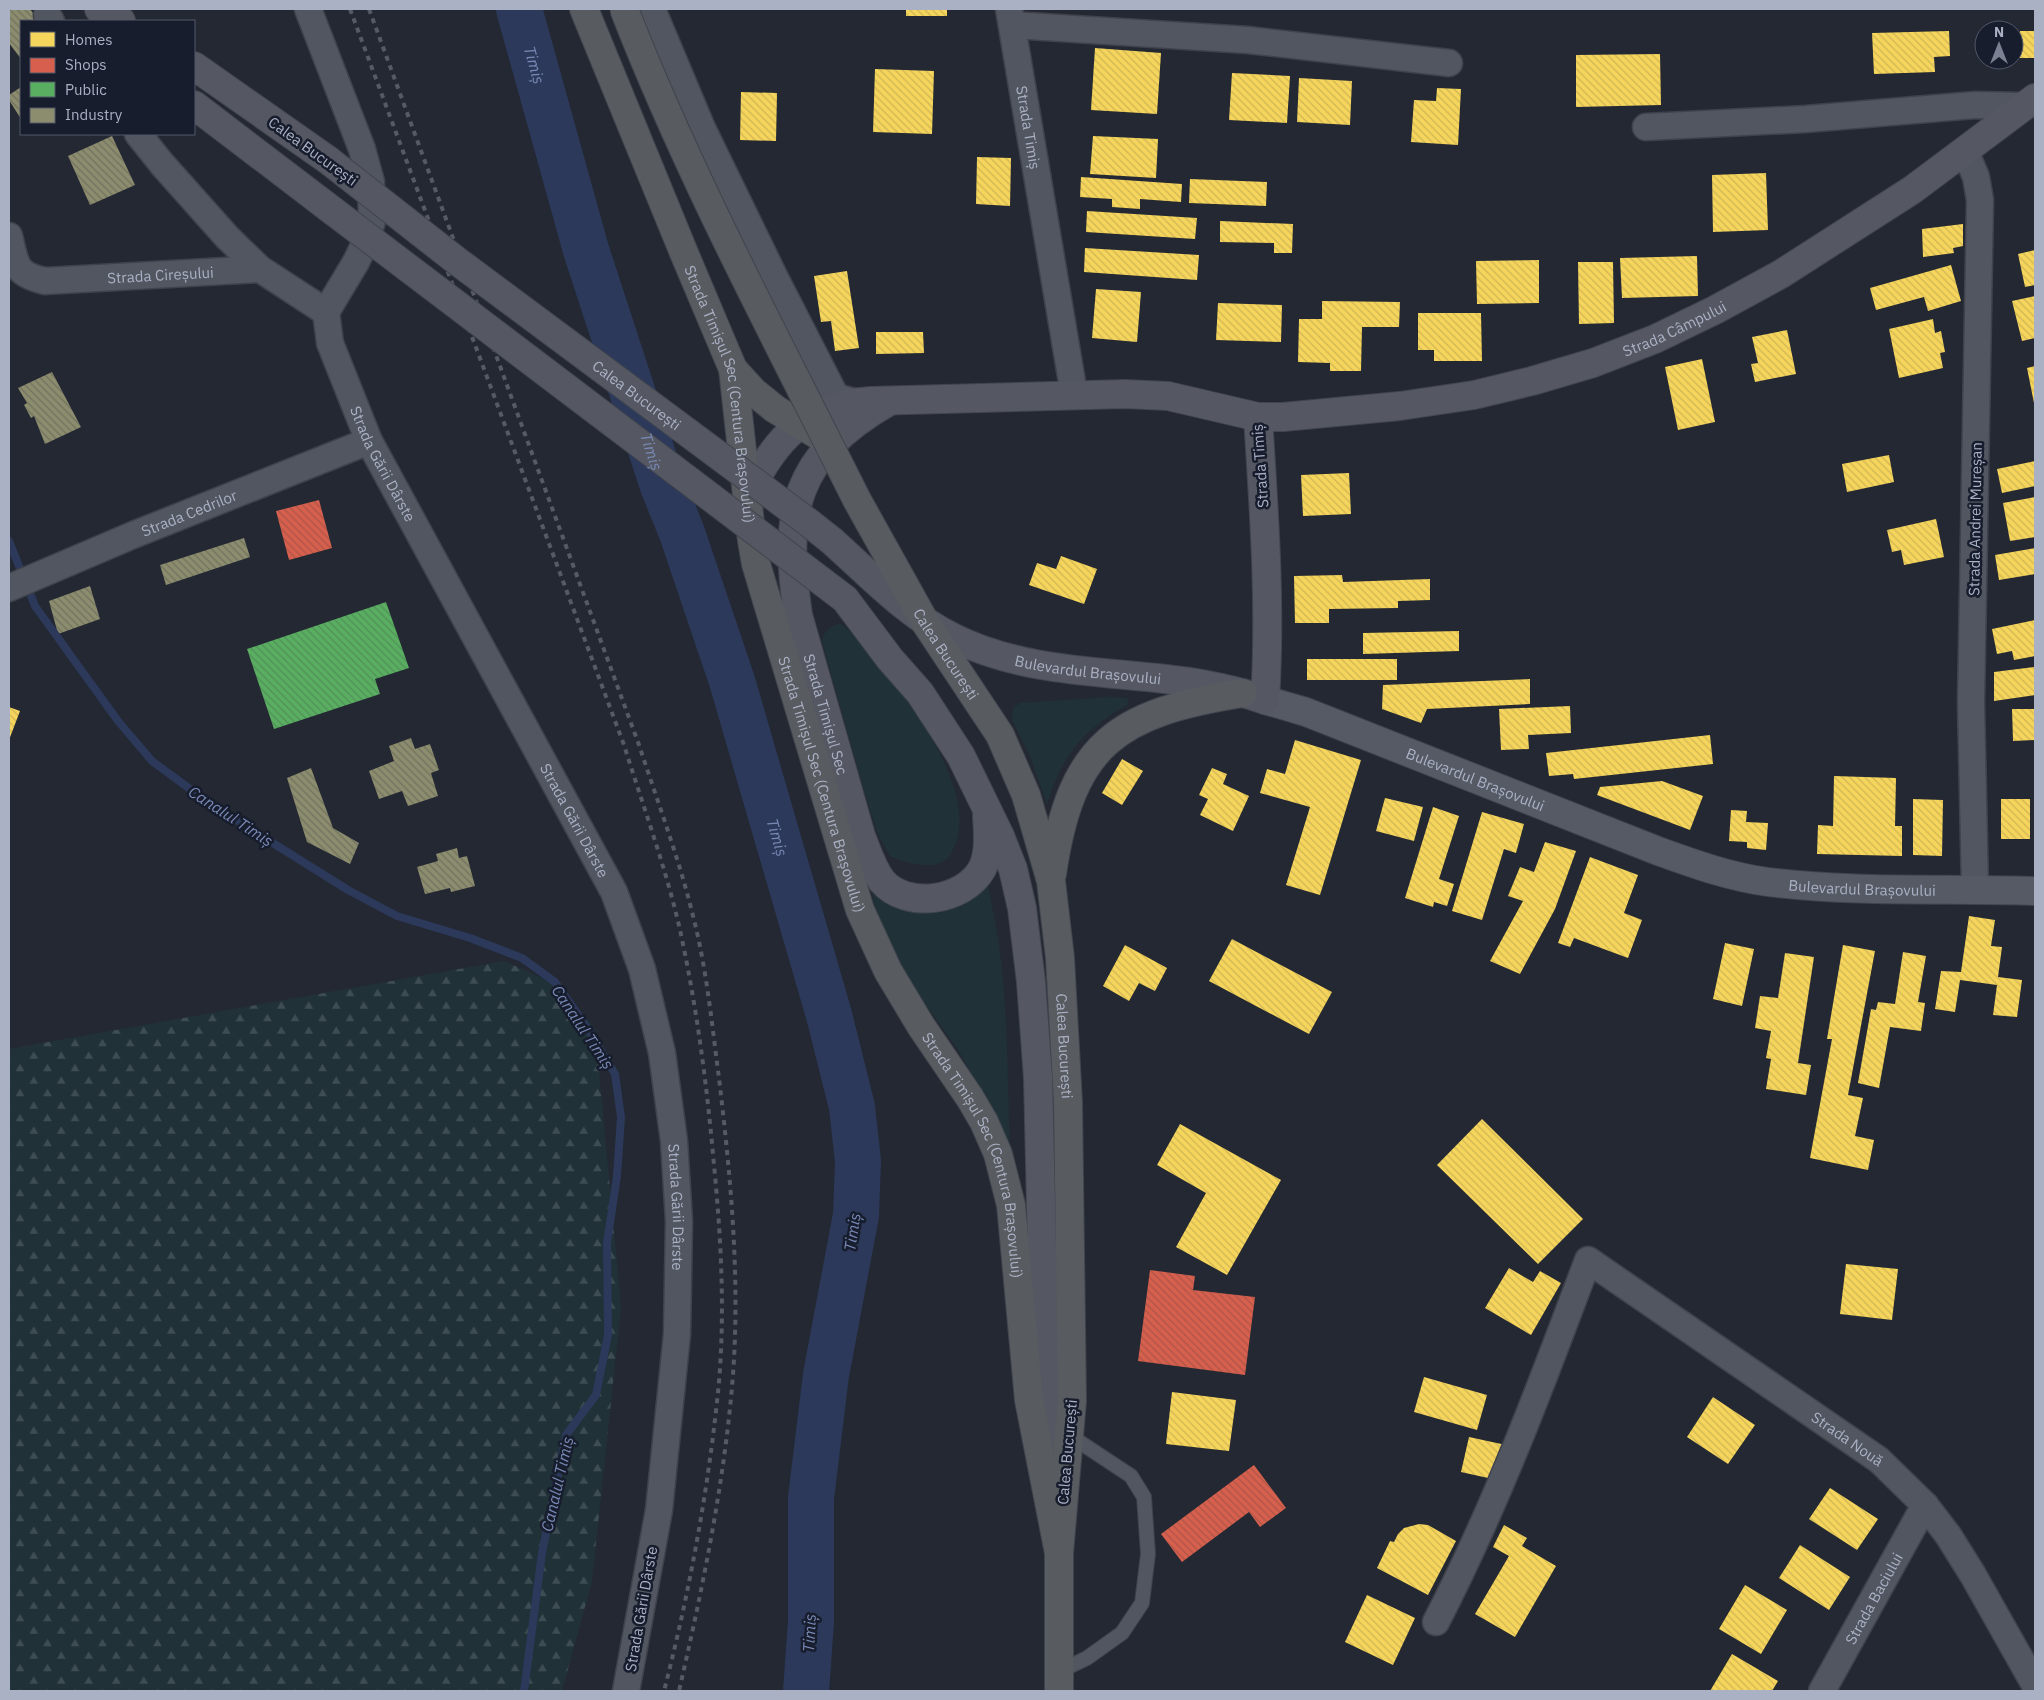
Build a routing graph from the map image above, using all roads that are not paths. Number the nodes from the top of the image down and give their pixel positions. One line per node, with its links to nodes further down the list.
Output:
1 (84, 9): 8 (main road)
2 (99, 9): 9 (main road)
3 (308, 9): 19 (street)
4 (584, 9): 20 (highway, Strada Timișul Sec (Centura Brașovului))
5 (624, 9): 30 (highway, bridge)
6 (652, 9): 22 (street)
7 (1010, 17): 10 (street); 21 (street, Strada Timiș)
8 (95, 20)
9 (119, 20)
10 (1450, 63)
11 (195, 67): 30 (main road, Calea București, bridge)
12 (2030, 102): 14 (street); 16 (main road, Strada Câmpului)
13 (195, 106): 32 (main road, Calea București, bridge)
14 (1646, 128)
15 (139, 135): 18 (street)
16 (1965, 151): 24 (main road, Strada Câmpului); 34 (street, Strada Andrei Mureșan)
17 (9, 236): 18 (street, Strada Cireșului)
18 (260, 269): 19 (street)
19 (326, 312): 26 (street, Strada Gării Dârste)
20 (733, 369): 25 (highway); 28 (highway, Strada Timișul Sec (Centura Brașovului))
21 (1074, 394): 23 (main road, Strada Timiș); 24 (main road, Strada Timiș)
22 (855, 402): 23 (main road, Strada Timiș); 25 (main road, Strada Timiș)
23 (888, 402): 27 (main road, Strada Timișul Sec)
24 (1258, 417): 31 (main road, Strada Timiș)
25 (799, 425): 27 (highway); 28 (main road, Strada Timiș)
26 (369, 441): 29 (street, Strada Cedrilor); 42 (street, Strada Gării Dârste)
27 (831, 443): 32 (main road, Strada Timișul Sec)
28 (747, 496): 38 (highway, Strada Timișul Sec (Centura Brașovului))
29 (9, 588)
30 (925, 622): 31 (main road, Bulevardul Brașovului); 33 (highway, Calea București)
31 (1254, 696): 33 (highway); 34 (main road, Bulevardul Brașovului)
32 (986, 804): 38 (main road, Calea București)
33 (1051, 880): 36 (highway, Calea București)
34 (1975, 889): 35 (main road, Bulevardul Brașovului)
35 (2035, 891)
36 (1069, 1435): 38 (highway, Calea București); 40 (lane)
37 (1924, 1505): 39 (street, Strada Nouă); 41 (street, Strada Nouă); 43 (street, Strada Baciului)
38 (1059, 1553): 40 (highway, Calea București)
39 (1436, 1622)
40 (1060, 1681)
41 (2035, 1685)
42 (626, 1691)
43 (1822, 1691)

